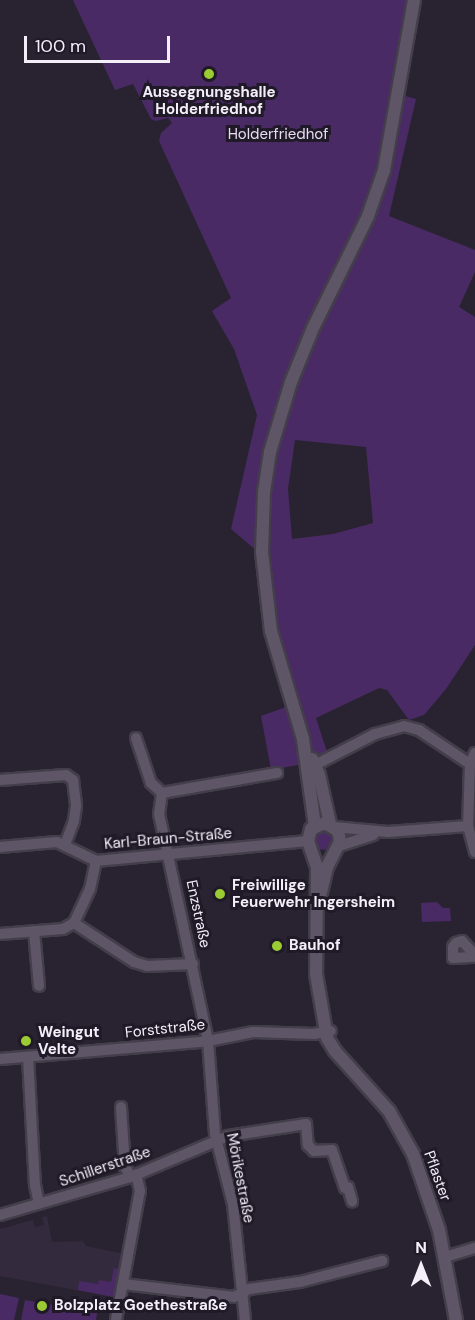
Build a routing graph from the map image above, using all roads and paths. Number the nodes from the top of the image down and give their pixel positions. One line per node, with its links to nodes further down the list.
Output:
1 (414, 0): 3 (street)
2 (136, 738): 9 (street)
3 (303, 739): 6 (street); 10 (street)
4 (475, 753): 5 (street)
5 (470, 764): 6 (street); 12 (street)
6 (315, 765): 11 (street)
7 (277, 773): 9 (street)
8 (0, 780): 14 (street)
9 (162, 793): 19 (street, Enzstraße)
10 (315, 826): 11 (street); 16 (street)
11 (332, 826): 13 (street); 17 (street)
12 (468, 826): 13 (street); 18 (street)
13 (388, 832): 17 (street)
14 (65, 845): 15 (street, Karl-Braun-Straße); 20 (street, Karl-Braun-Straße)
15 (0, 847)
16 (310, 847): 17 (street); 19 (street, Karl-Braun-Straße); 21 (street)
17 (335, 850): 21 (street)
18 (475, 852)
19 (170, 854): 20 (street, Karl-Braun-Straße); 25 (street, Enzstraße)
20 (96, 861): 22 (street)
21 (317, 909): 27 (street, Pflaster)
22 (74, 923): 23 (street); 25 (street)
23 (34, 932): 24 (street); 26 (street)
24 (0, 934)
25 (193, 964): 28 (street, Enzstraße)
26 (39, 986)
27 (328, 1031): 28 (street, Forststraße); 38 (street, Pflaster)
28 (208, 1041): 29 (street, Forststraße); 32 (street, Mörikestraße)
29 (28, 1057): 30 (street, Forststraße); 35 (street)
30 (0, 1059)
31 (121, 1107): 33 (street)
32 (217, 1139): 33 (street, Schillerstraße); 34 (street, Schillerstraße); 41 (street, Mörikestraße)
33 (131, 1176): 35 (street, Schillerstraße); 40 (street)
34 (352, 1201)
35 (39, 1204): 36 (street, Schillerstraße)
36 (0, 1215)
37 (475, 1248): 38 (street)
38 (446, 1257): 44 (street, Pflaster)
39 (382, 1261): 41 (street)
40 (123, 1284): 41 (street); 42 (street)
41 (242, 1293): 43 (street, Mörikestraße)
42 (117, 1320)
43 (245, 1320)
44 (456, 1320)

